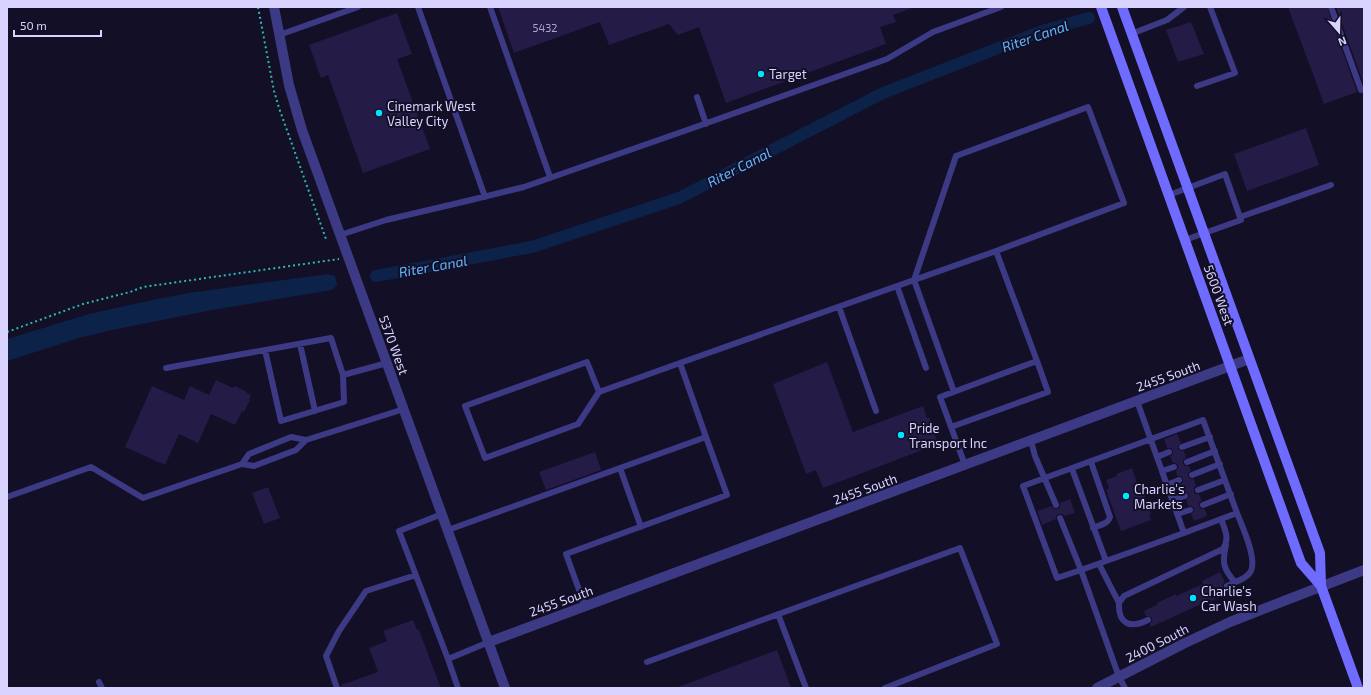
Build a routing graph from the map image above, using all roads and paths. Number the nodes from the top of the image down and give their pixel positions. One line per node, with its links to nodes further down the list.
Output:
1 (258, 7): 26 (path)
2 (274, 7): 13 (street, 5370 West)
3 (358, 7): 13 (lane)
4 (418, 7): 22 (lane)
5 (490, 7): 18 (lane)
6 (1001, 7): 17 (lane)
7 (1101, 7): 21 (main road, 5600 West)
8 (1122, 7): 12 (main road, 5600 West)
9 (1184, 7): 12 (lane)
10 (1210, 7): 14 (lane)
11 (1331, 7): 15 (lane)
12 (1131, 34): 20 (main road, 5600 West)
13 (279, 35): 25 (street, 5370 West)
14 (1197, 86)
15 (1364, 89)
16 (697, 98): 17 (lane)
17 (706, 124): 18 (lane)
18 (550, 177): 22 (lane)
19 (1331, 185): 23 (lane)
20 (1187, 189): 21 (lane); 23 (lane); 24 (main road, 5600 West)
21 (1169, 195): 27 (main road, 5600 West)
22 (484, 197): 25 (lane)
23 (1240, 217): 24 (lane)
24 (1204, 233): 27 (lane); 36 (main road, 5600 West)
25 (340, 235): 29 (street, 5370 West)
26 (326, 239)
27 (1185, 240): 40 (main road, 5600 West)
28 (996, 251): 30 (lane); 30 (lane); 37 (lane)
29 (348, 258): 33 (path); 38 (street, 5370 West)
30 (914, 280): 31 (lane); 45 (lane)
31 (897, 286): 32 (lane); 42 (lane)
32 (839, 307): 39 (lane); 49 (lane)
33 (7, 332)
34 (300, 344): 35 (lane); 43 (lane); 48 (lane)
35 (265, 350): 41 (lane); 48 (lane)
36 (1249, 359): 40 (street, 2455 South); 99 (main road, 5600 West)
37 (1037, 362): 45 (lane); 50 (lane)
38 (387, 363): 43 (lane); 47 (street, 5370 West)
39 (680, 364): 44 (lane); 51 (lane)
40 (1230, 367): 46 (street, 2455 South); 99 (main road, 5600 West)
41 (166, 368)
42 (926, 368)
43 (343, 375): 48 (lane)
44 (599, 392): 44 (lane)
45 (954, 392): 50 (lane)
46 (1138, 401): 53 (lane); 55 (street, 2455 South)
47 (404, 409): 54 (lane); 83 (street, 5370 West)
48 (315, 411)
49 (876, 411)
50 (951, 427): 64 (lane)
51 (706, 437): 66 (lane); 87 (lane)
52 (1210, 437): 53 (lane); 56 (lane); 57 (lane)
53 (1151, 439): 59 (lane); 60 (lane)
54 (306, 440): 62 (lane); 62 (lane)
55 (1031, 441): 64 (street, 2455 South); 70 (lane)
56 (1182, 447)
57 (1215, 451): 61 (lane); 63 (lane)
58 (1169, 452): 59 (lane)
59 (1157, 457): 68 (lane)
60 (1091, 462): 67 (lane); 88 (lane)
61 (1187, 462)
62 (242, 464): 77 (lane)
63 (1220, 464): 69 (lane); 72 (lane)
64 (965, 465): 101 (street, 2455 South)
65 (1174, 467): 68 (lane)
66 (620, 468): 87 (lane); 89 (lane)
67 (1072, 469): 70 (lane); 88 (lane)
68 (1162, 471): 73 (lane)
69 (1192, 475)
70 (1045, 478): 79 (lane); 94 (lane)
71 (1179, 480): 73 (lane)
72 (1225, 480): 74 (lane); 75 (lane)
73 (1167, 485): 78 (lane)
74 (1198, 490)
75 (1230, 494): 80 (lane); 82 (lane)
76 (1185, 496): 78 (lane)
77 (7, 497)
78 (1172, 500): 84 (lane)
79 (1056, 505)
80 (1203, 505)
81 (1190, 510): 84 (lane)
82 (1237, 513): 86 (lane); 97 (lane)
83 (442, 514): 89 (street, 5370 West); 96 (lane)
84 (1177, 514): 90 (lane)
85 (1060, 518): 94 (lane)
86 (1221, 519): 90 (lane); 91 (lane)
87 (641, 527): 101 (lane)
88 (1093, 528): 92 (lane)
89 (448, 530): 104 (street, 5370 West)
90 (1184, 532): 92 (lane)
91 (1226, 544): 97 (lane); 100 (lane)
92 (1106, 561): 93 (lane)
93 (1099, 564): 94 (lane); 100 (lane)
94 (1081, 570): 107 (lane)
95 (1364, 570): 99 (street, 2400 South)
96 (416, 575): 105 (lane); 108 (lane)
97 (1235, 582): 98 (lane)
98 (1227, 586)
99 (1321, 586): 107 (street, 2400 South); 115 (main road, 5600 West)
100 (1119, 603): 103 (lane)
101 (585, 606): 104 (street, 2455 South)
102 (778, 614): 106 (lane); 111 (lane); 112 (lane)
103 (1148, 620)
104 (489, 642): 105 (lane); 110 (street, 5370 West)
105 (448, 659): 109 (lane)
106 (647, 662)
107 (1119, 677): 113 (street, 2400 South); 114 (lane)
108 (337, 688)
109 (458, 688)
110 (505, 688)
111 (806, 688)
112 (885, 688)
113 (1097, 688)
114 (1125, 688)
115 (1358, 688)

